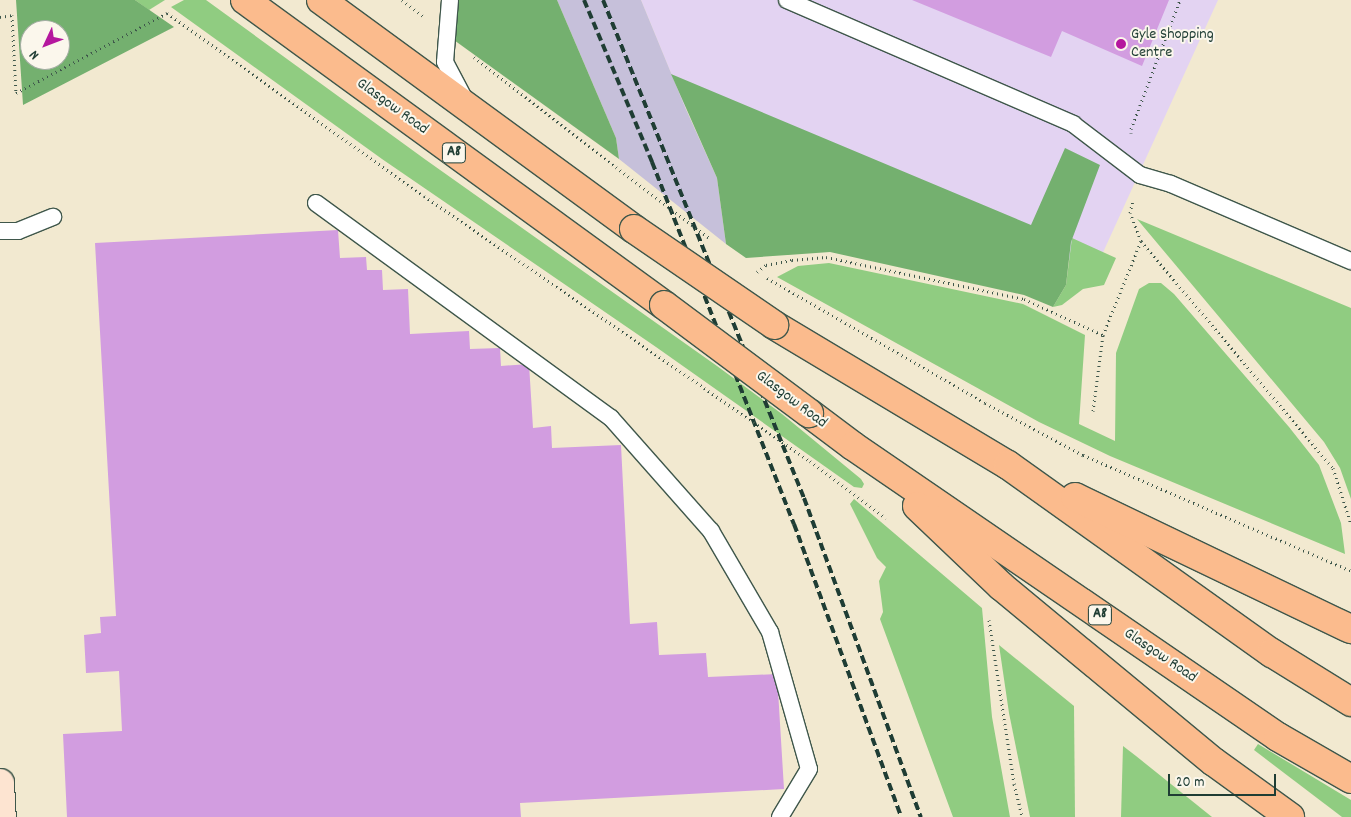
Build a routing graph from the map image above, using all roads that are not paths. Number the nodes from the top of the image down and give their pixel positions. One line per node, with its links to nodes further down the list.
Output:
1 (245, 0): 10 (main road, Glasgow Road / A8, bridge)
2 (450, 0): 5 (lane)
3 (787, 0): 9 (lane)
4 (328, 1): 5 (main road)
5 (471, 111): 11 (main road, bridge)
6 (316, 203): 17 (lane)
7 (54, 217): 8 (lane)
8 (0, 231)
9 (1351, 261)
10 (853, 446): 14 (main road, Glasgow Road / A8); 18 (main road)
11 (1008, 465): 12 (main road); 13 (main road)
12 (1351, 629)
13 (1351, 702)
14 (1351, 779)
15 (0, 784): 16 (street)
16 (2, 817)
17 (780, 817)
18 (1290, 817)

